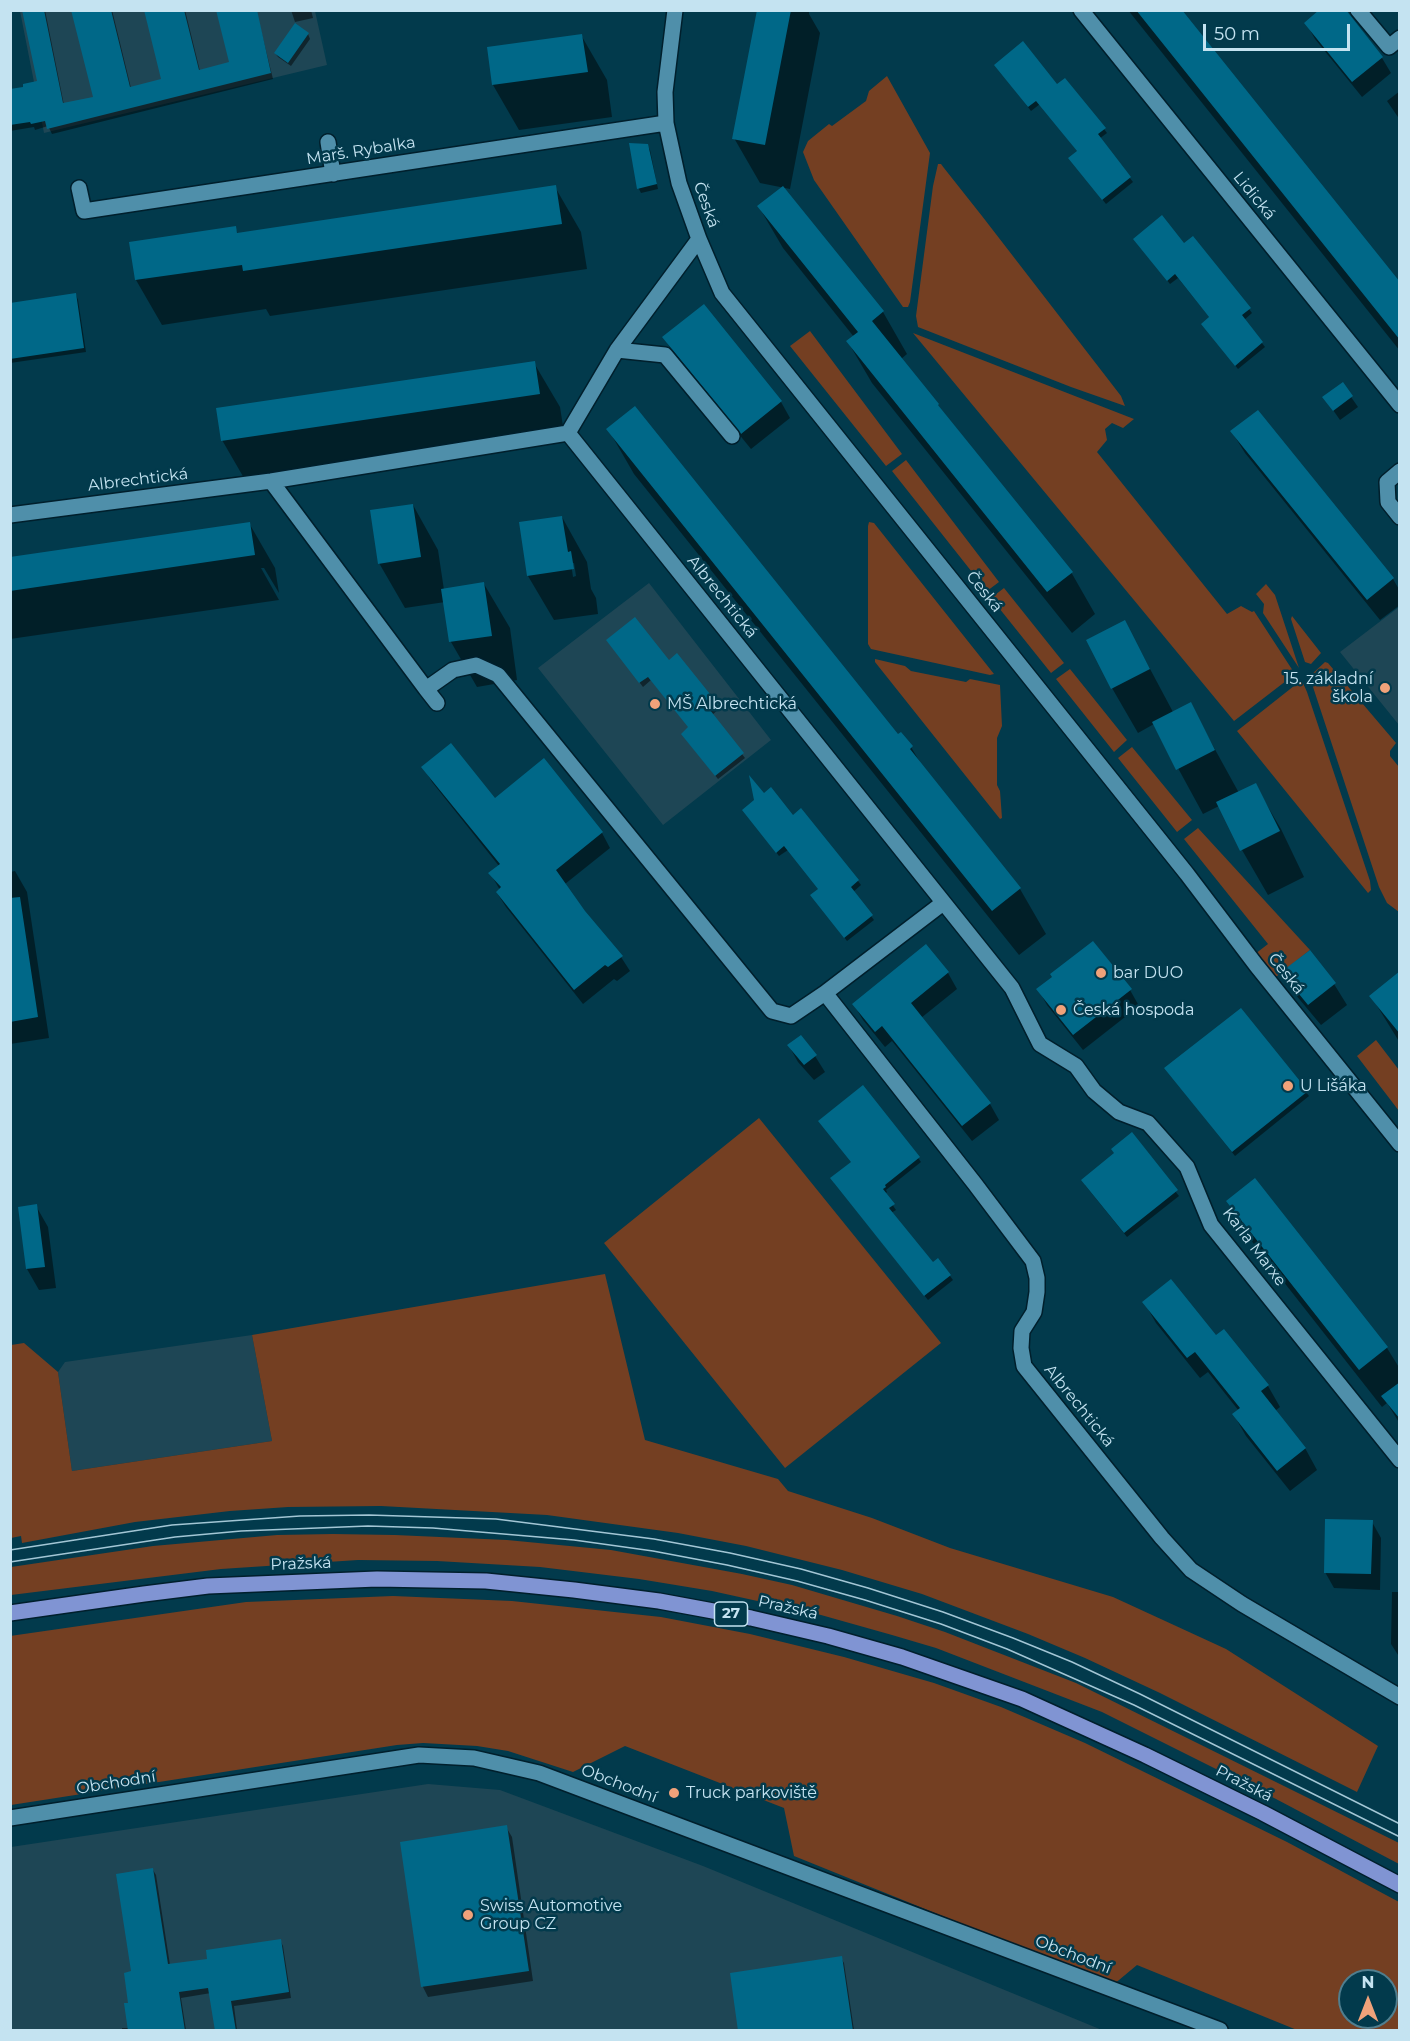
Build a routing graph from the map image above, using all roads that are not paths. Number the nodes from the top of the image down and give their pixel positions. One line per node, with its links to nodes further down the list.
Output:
1 (675, 10): 5 (street, Česká)
2 (1081, 10): 11 (street, Lidická)
3 (1358, 10): 4 (street)
4 (1400, 38)
5 (666, 123): 7 (street, Marš. Rybalka); 9 (street, Česká)
6 (328, 142): 7 (street)
7 (333, 174): 8 (street, Marš. Rybalka)
8 (79, 188)
9 (699, 239): 10 (street); 22 (street, Česká)
10 (617, 350): 12 (street); 13 (street)
11 (1400, 405)
12 (568, 433): 15 (street, Albrechtická); 20 (street, Albrechtická)
13 (732, 436)
14 (1400, 471): 17 (street)
15 (271, 481): 16 (street, Albrechtická); 18 (street)
16 (10, 515)
17 (1400, 517)
18 (426, 689): 19 (street); 21 (street)
19 (437, 703)
20 (943, 903): 21 (street); 23 (street, Karla Marxe)
21 (825, 993): 25 (street, Albrechtická)
22 (1400, 1144)
23 (1400, 1460)
24 (10, 1613): 27 (main road, Pražská / 27)
25 (1400, 1697)
26 (10, 1818): 28 (street, Obchodní)
27 (1400, 1885)
28 (1220, 2031)

